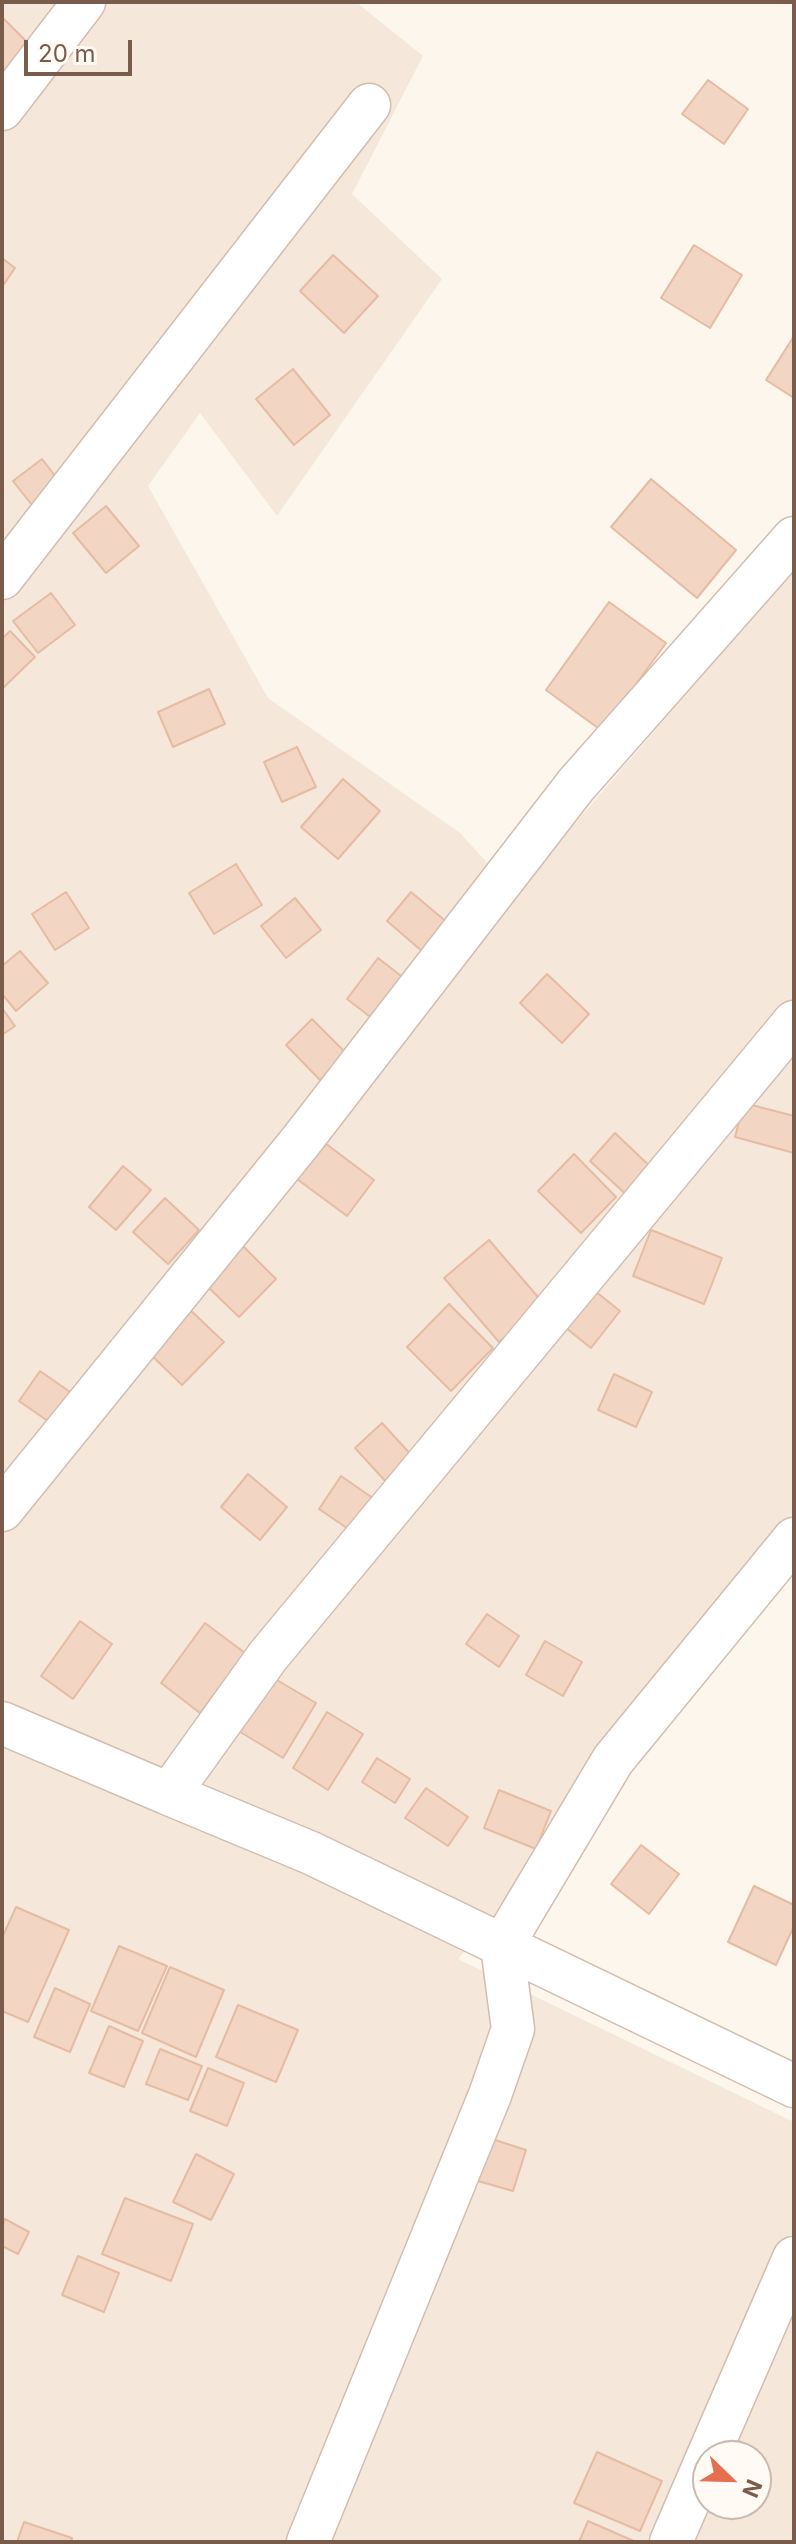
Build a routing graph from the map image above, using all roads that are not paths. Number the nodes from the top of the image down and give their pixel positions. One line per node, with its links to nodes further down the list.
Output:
1 (84, 2): 3 (street)
2 (369, 105): 5 (street)
3 (2, 109)
4 (794, 538): 7 (street)
5 (2, 578)
6 (794, 1022): 10 (street)
7 (2, 1510)
8 (794, 1539): 11 (street)
9 (2, 1723): 10 (street)
10 (169, 1794): 11 (street)
11 (502, 1946): 12 (street); 16 (street)
12 (794, 2086)
13 (794, 2258): 14 (street)
14 (715, 2440)
15 (692, 2493): 17 (street)
16 (308, 2542)
17 (671, 2542)

